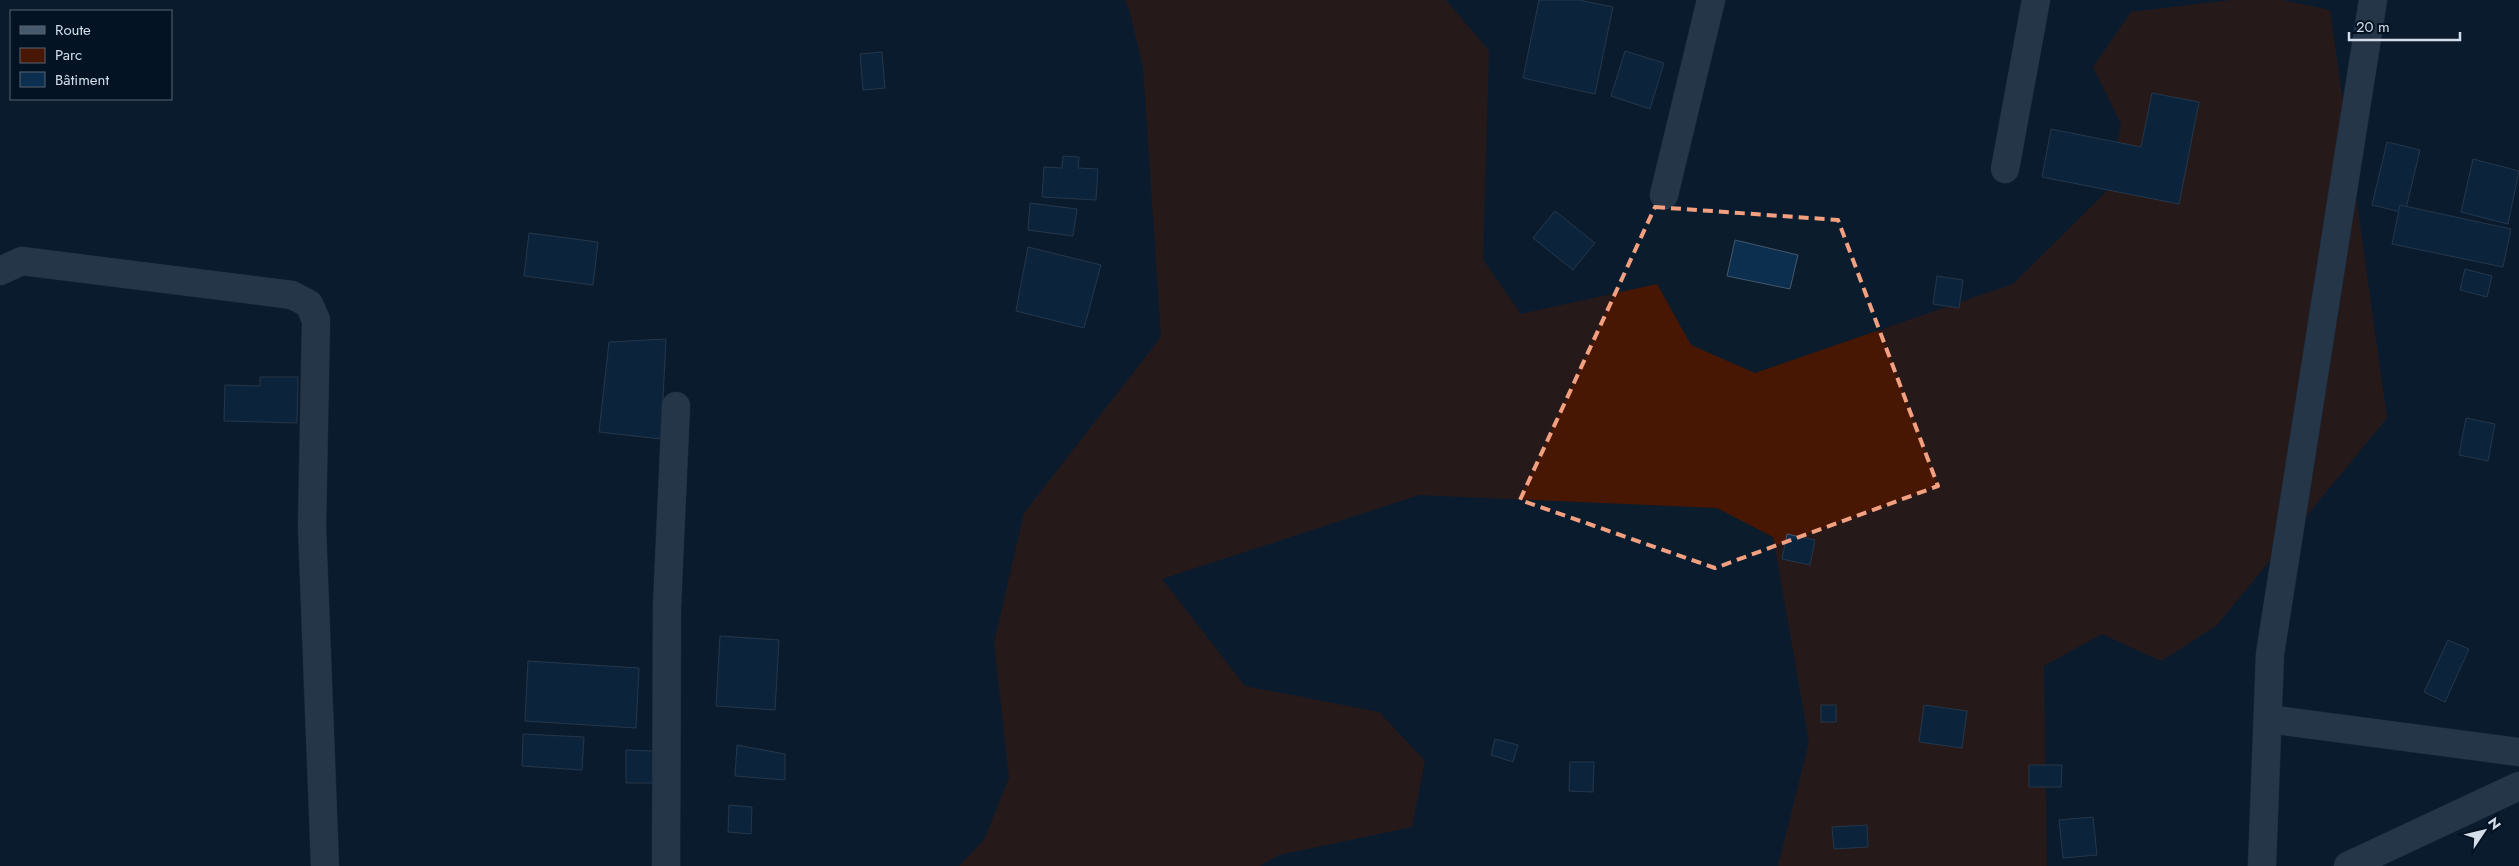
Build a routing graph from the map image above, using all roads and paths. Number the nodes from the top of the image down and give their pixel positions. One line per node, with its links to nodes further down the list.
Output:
1 (1711, 0): 5 (street)
2 (2036, 0): 4 (street)
3 (2373, 0): 8 (street)
4 (2005, 168)
5 (1664, 195)
6 (0, 272): 11 (street)
7 (676, 406): 12 (street)
8 (2268, 719): 9 (street); 13 (street)
9 (2519, 752)
10 (2519, 786): 14 (street)
11 (325, 866)
12 (666, 866)
13 (2262, 866)
14 (2348, 866)

